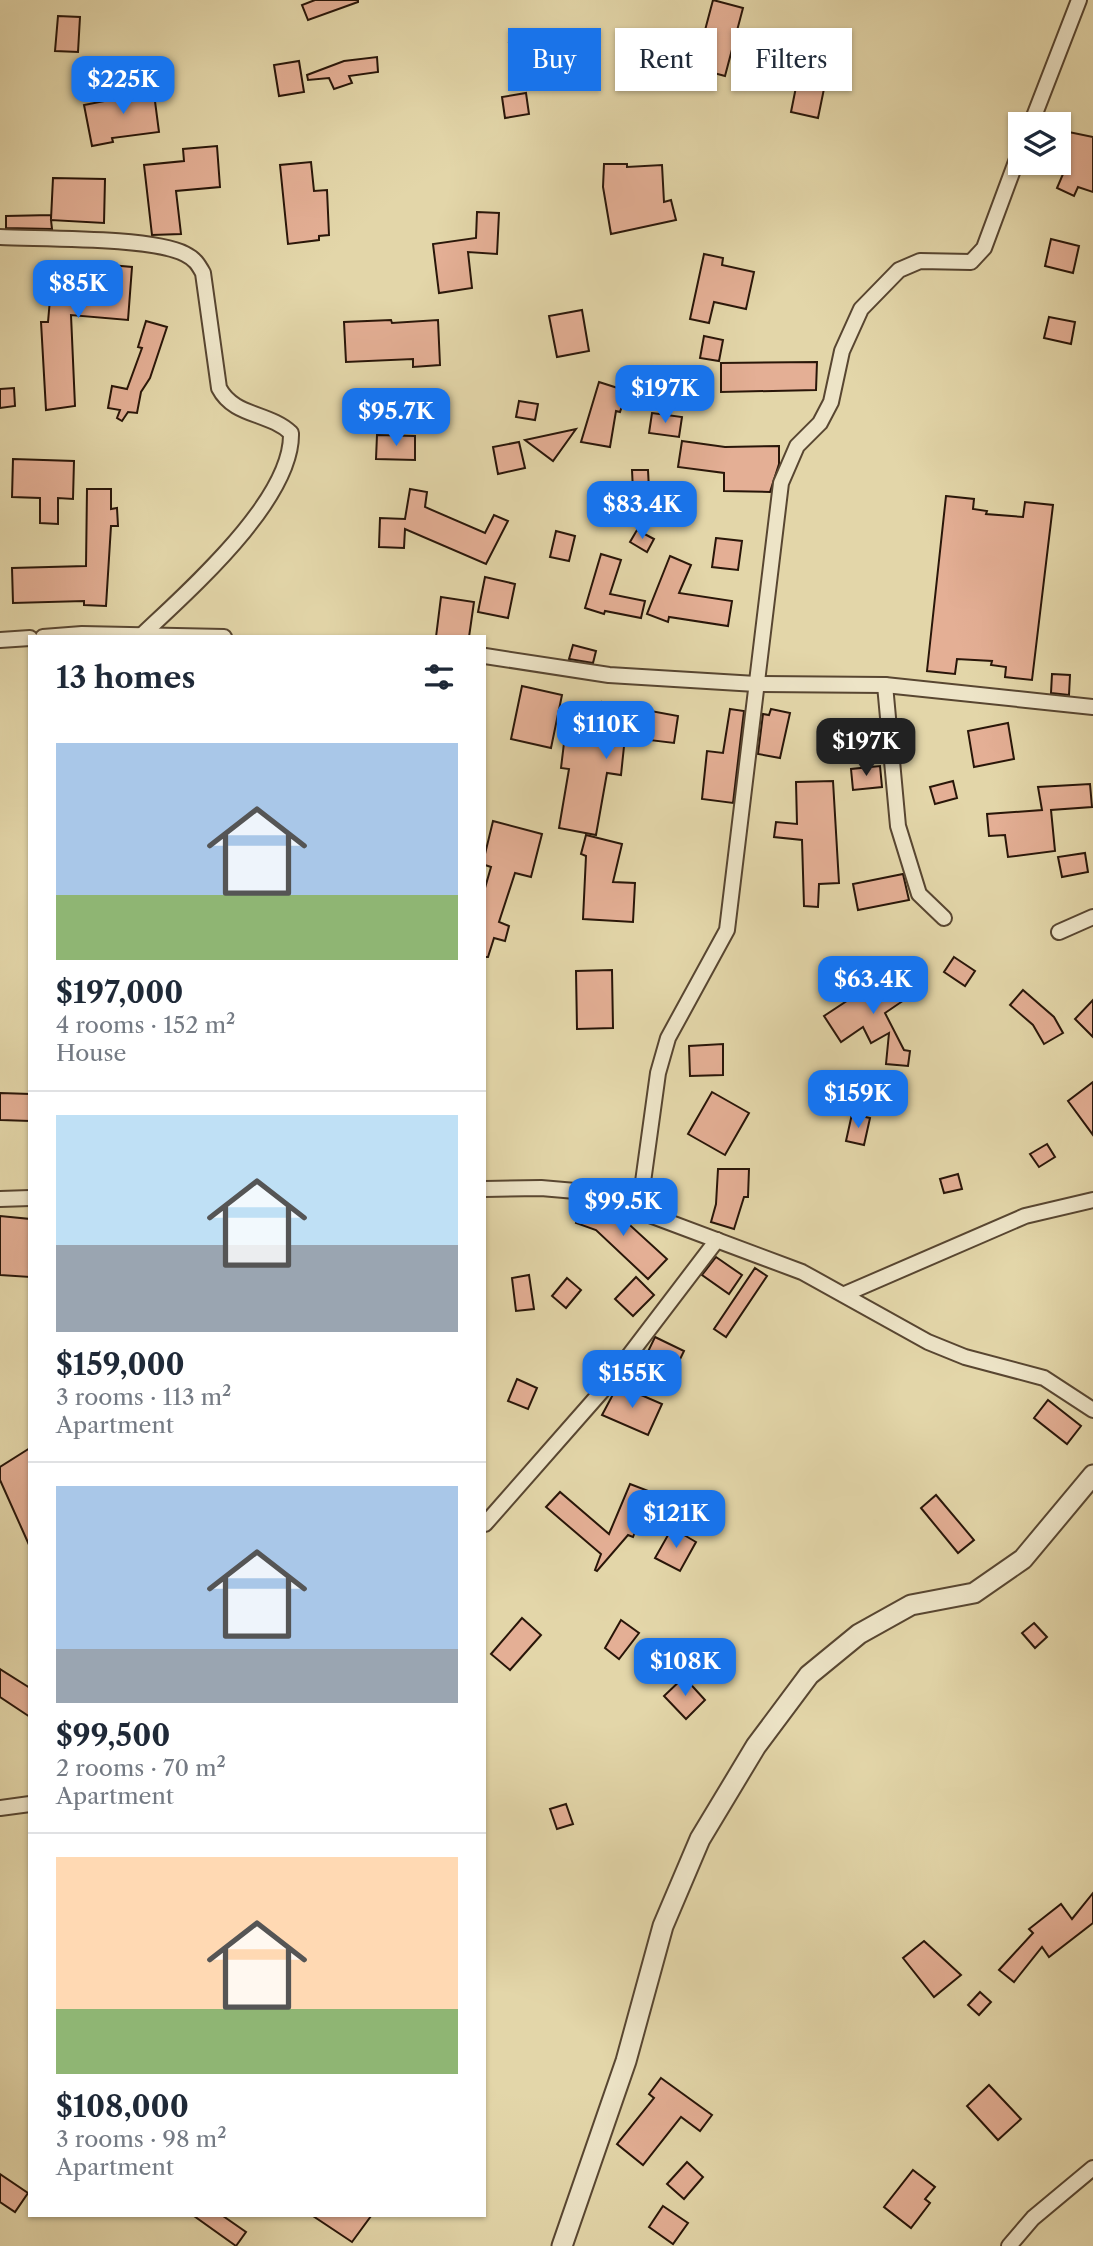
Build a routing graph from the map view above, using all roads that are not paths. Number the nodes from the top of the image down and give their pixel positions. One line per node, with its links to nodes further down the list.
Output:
1 (1079, 0): 2 (street)
2 (1036, 112)
3 (1011, 175): 9 (street)
4 (0, 237): 5 (street)
5 (142, 635)
6 (28, 638): 7 (street)
7 (0, 640)
8 (486, 656): 9 (street)
9 (757, 684): 10 (street); 19 (street)
10 (885, 685): 11 (street); 13 (street)
11 (1093, 707)
12 (1093, 917): 14 (street)
13 (944, 918)
14 (1059, 932)
15 (486, 1189): 19 (street)
16 (28, 1198): 17 (street)
17 (0, 1199)
18 (1093, 1200): 21 (street)
19 (639, 1211): 20 (street)
20 (718, 1240): 21 (street); 24 (street)
21 (845, 1294): 22 (street)
22 (1093, 1410)
23 (1093, 1475): 28 (street)
24 (486, 1523)
25 (28, 1804): 26 (street)
26 (0, 1808)
27 (1093, 2168): 29 (street)
28 (562, 2246)
29 (1009, 2246)

